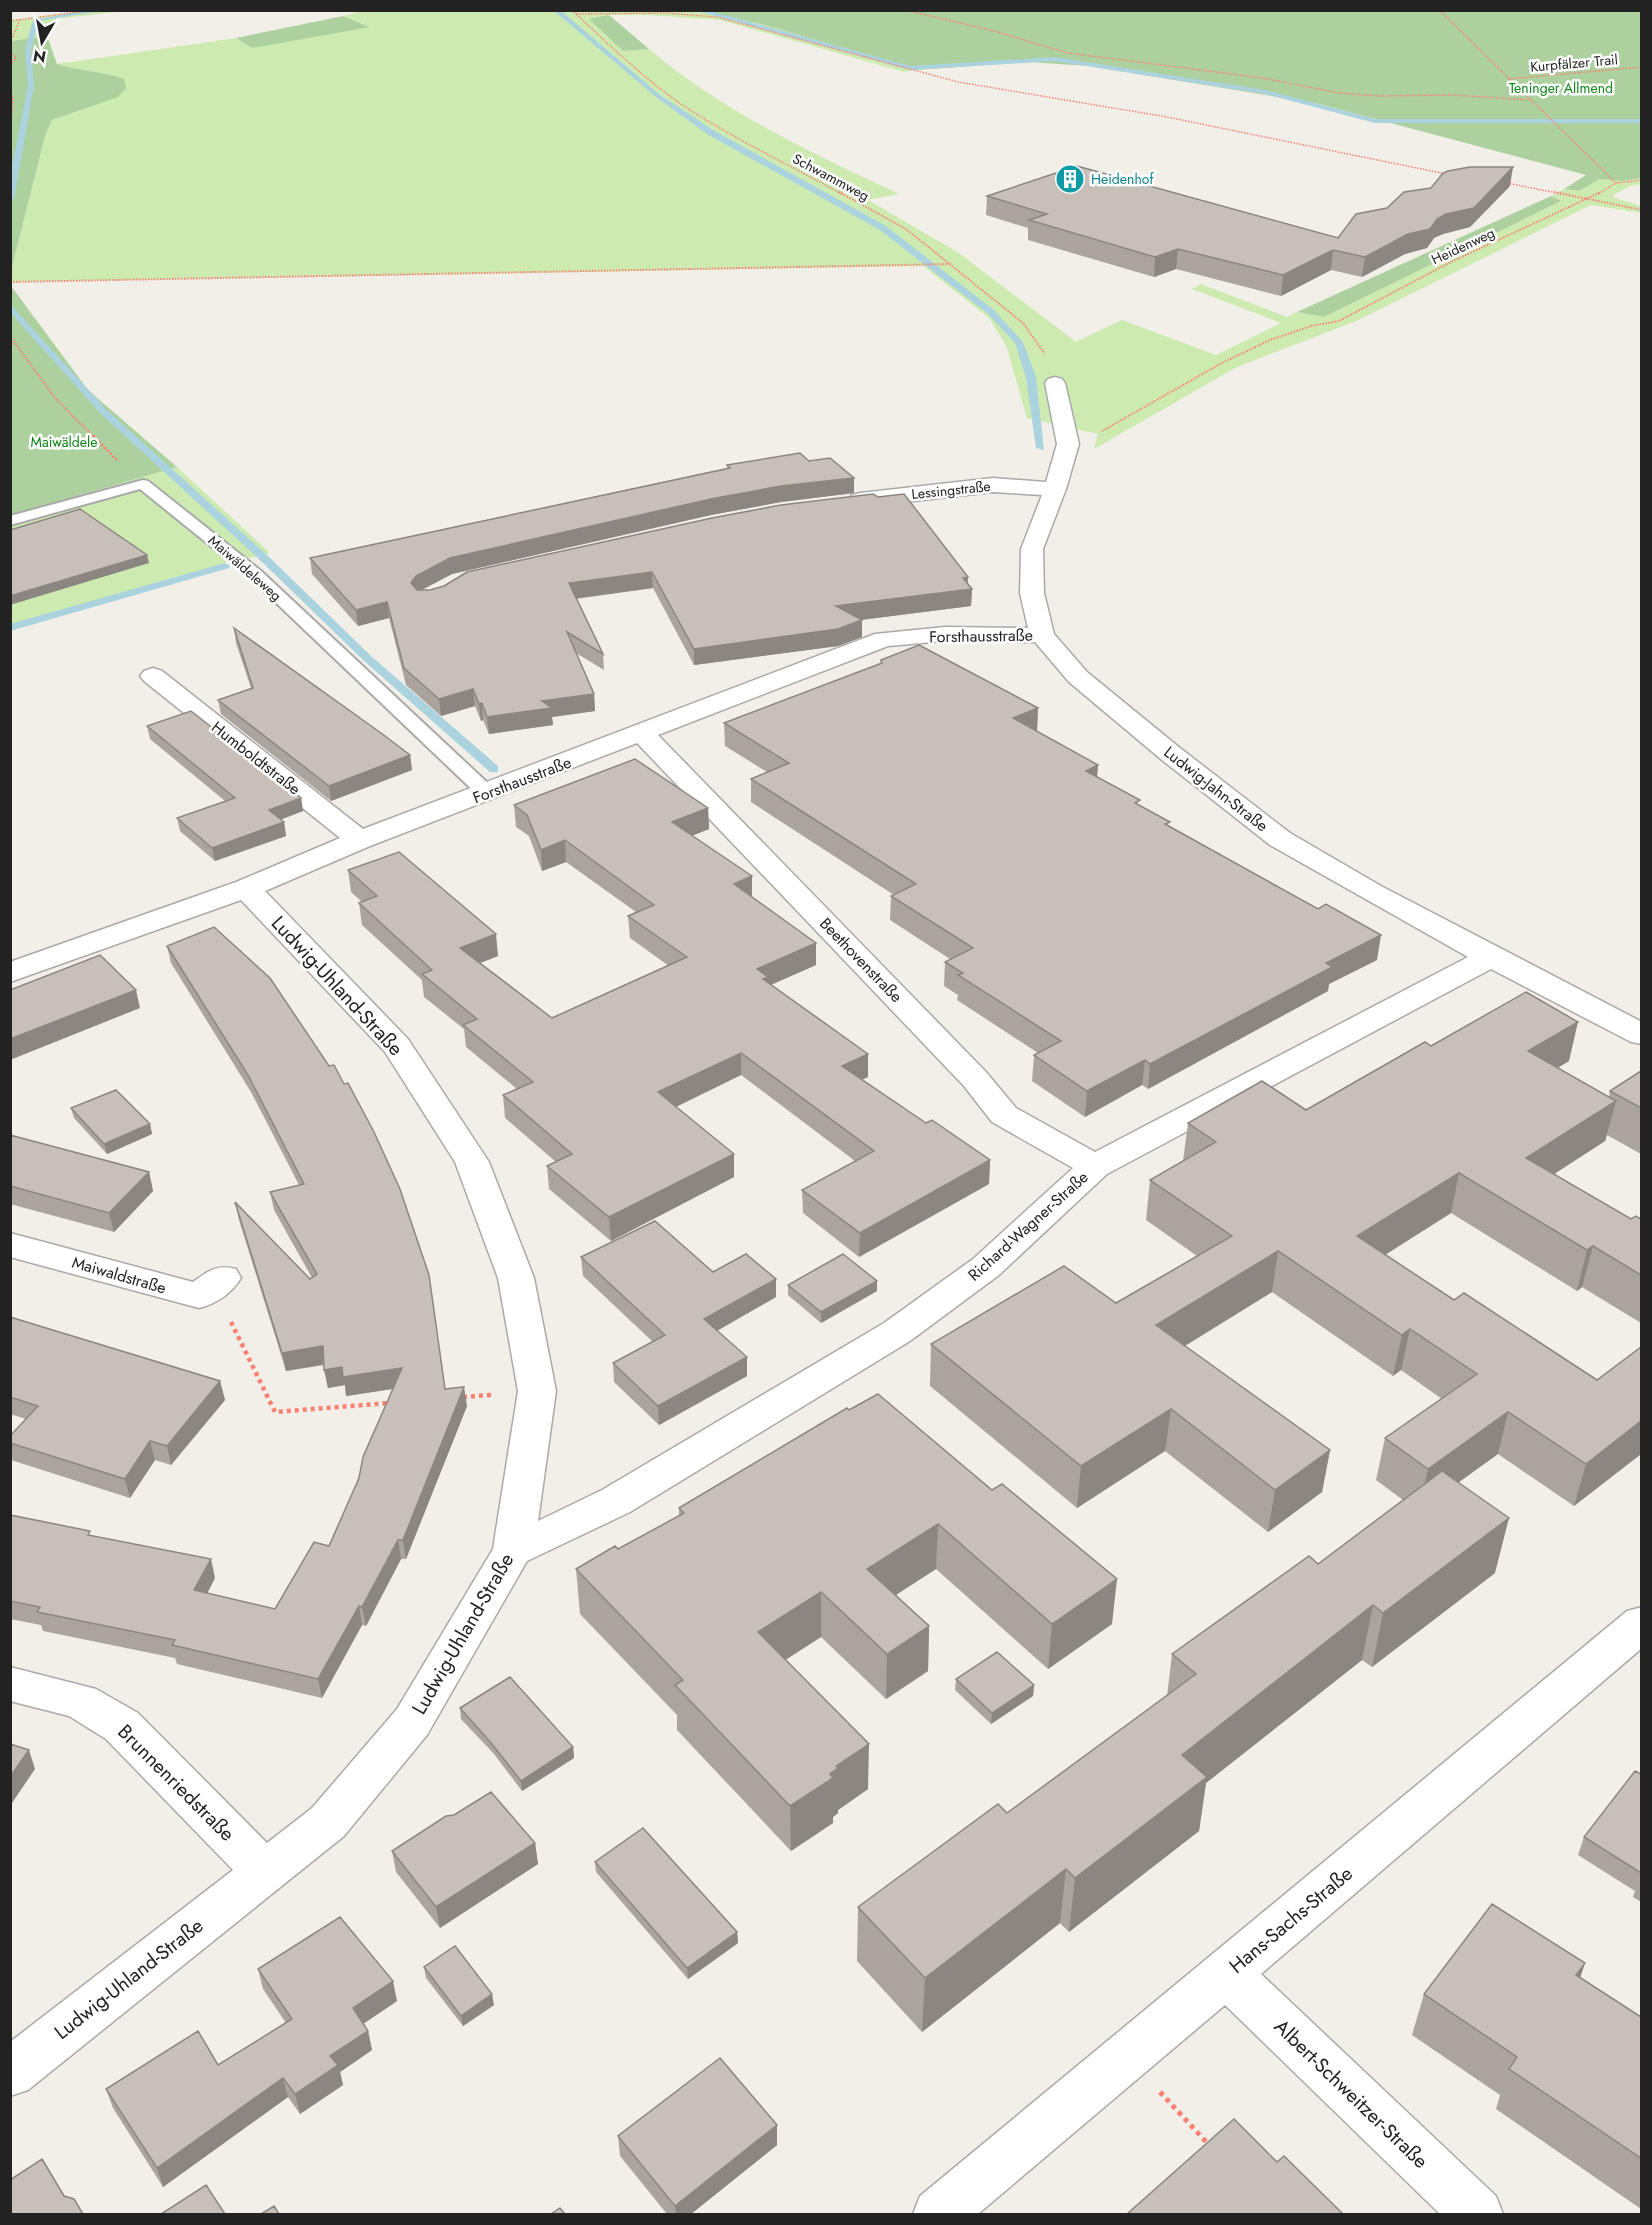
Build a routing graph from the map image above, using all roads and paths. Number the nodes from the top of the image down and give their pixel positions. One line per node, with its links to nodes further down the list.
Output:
1 (93, 10): 6 (path)
2 (572, 10): 5 (path, Schwammweg)
3 (905, 10): 14 (path)
4 (1439, 10): 12 (path)
5 (576, 14): 16 (path); 22 (path, Schwammweg)
6 (20, 20): 7 (path); 8 (path)
7 (10, 21)
8 (10, 43)
9 (10, 53): 10 (path)
10 (10, 65)
11 (1641, 67): 12 (path, Kurpfälzer Trail)
12 (1508, 79): 14 (path)
13 (10, 84): 15 (path)
14 (1530, 100): 19 (path)
15 (10, 137)
16 (1453, 176)
17 (1641, 180): 19 (path)
18 (1505, 183): 20 (path)
19 (1616, 183): 20 (path, Heidenweg)
20 (1590, 199): 21 (path); 26 (path, Heidenweg)
21 (1641, 210)
22 (951, 264): 23 (path); 25 (path, Schwammweg)
23 (10, 282)
24 (10, 336): 27 (path)
25 (1055, 383): 28 (street, Ludwig-Jahn-Straße)
26 (1098, 434)
27 (143, 484): 30 (lane); 34 (lane, Maiwäldeleweg)
28 (1055, 489): 29 (street, Lessingstraße); 31 (street, Ludwig-Jahn-Straße)
29 (838, 503)
30 (10, 521)
31 (1042, 635): 33 (street, Forsthausstraße); 37 (street, Ludwig-Jahn-Straße)
32 (153, 676): 35 (street, Humboldtstraße)
33 (642, 733): 34 (street, Forsthausstraße); 40 (street, Beethovenstraße)
34 (487, 793): 35 (street, Forsthausstraße)
35 (360, 840): 36 (street, Forsthausstraße)
36 (246, 888): 38 (street, Forsthausstraße); 43 (street, Ludwig-Uhland-Straße)
37 (1491, 957): 39 (street, Ludwig-Jahn-Straße); 40 (street, Richard-Wagner-Straße)
38 (10, 974)
39 (1641, 1035)
40 (1095, 1166): 46 (street, Richard-Wagner-Straße)
41 (10, 1245): 42 (street, Maiwaldstraße)
42 (211, 1287): 45 (path)
43 (537, 1391): 44 (path); 46 (street, Ludwig-Uhland-Straße)
44 (453, 1398)
45 (394, 1402)
46 (513, 1550): 49 (street, Ludwig-Uhland-Straße)
47 (1641, 1623): 50 (street, Hans-Sachs-Straße)
48 (10, 1684): 49 (street, Brunnenriedstraße)
49 (265, 1872): 52 (street, Ludwig-Uhland-Straße)
50 (1226, 1973): 51 (street, Hans-Sachs-Straße); 55 (street, Albert-Schweitzer-Straße)
51 (1128, 2055): 53 (path); 54 (street, Hans-Sachs-Straße)
52 (10, 2073)
53 (1216, 2153)
54 (939, 2214)
55 (1476, 2214)

